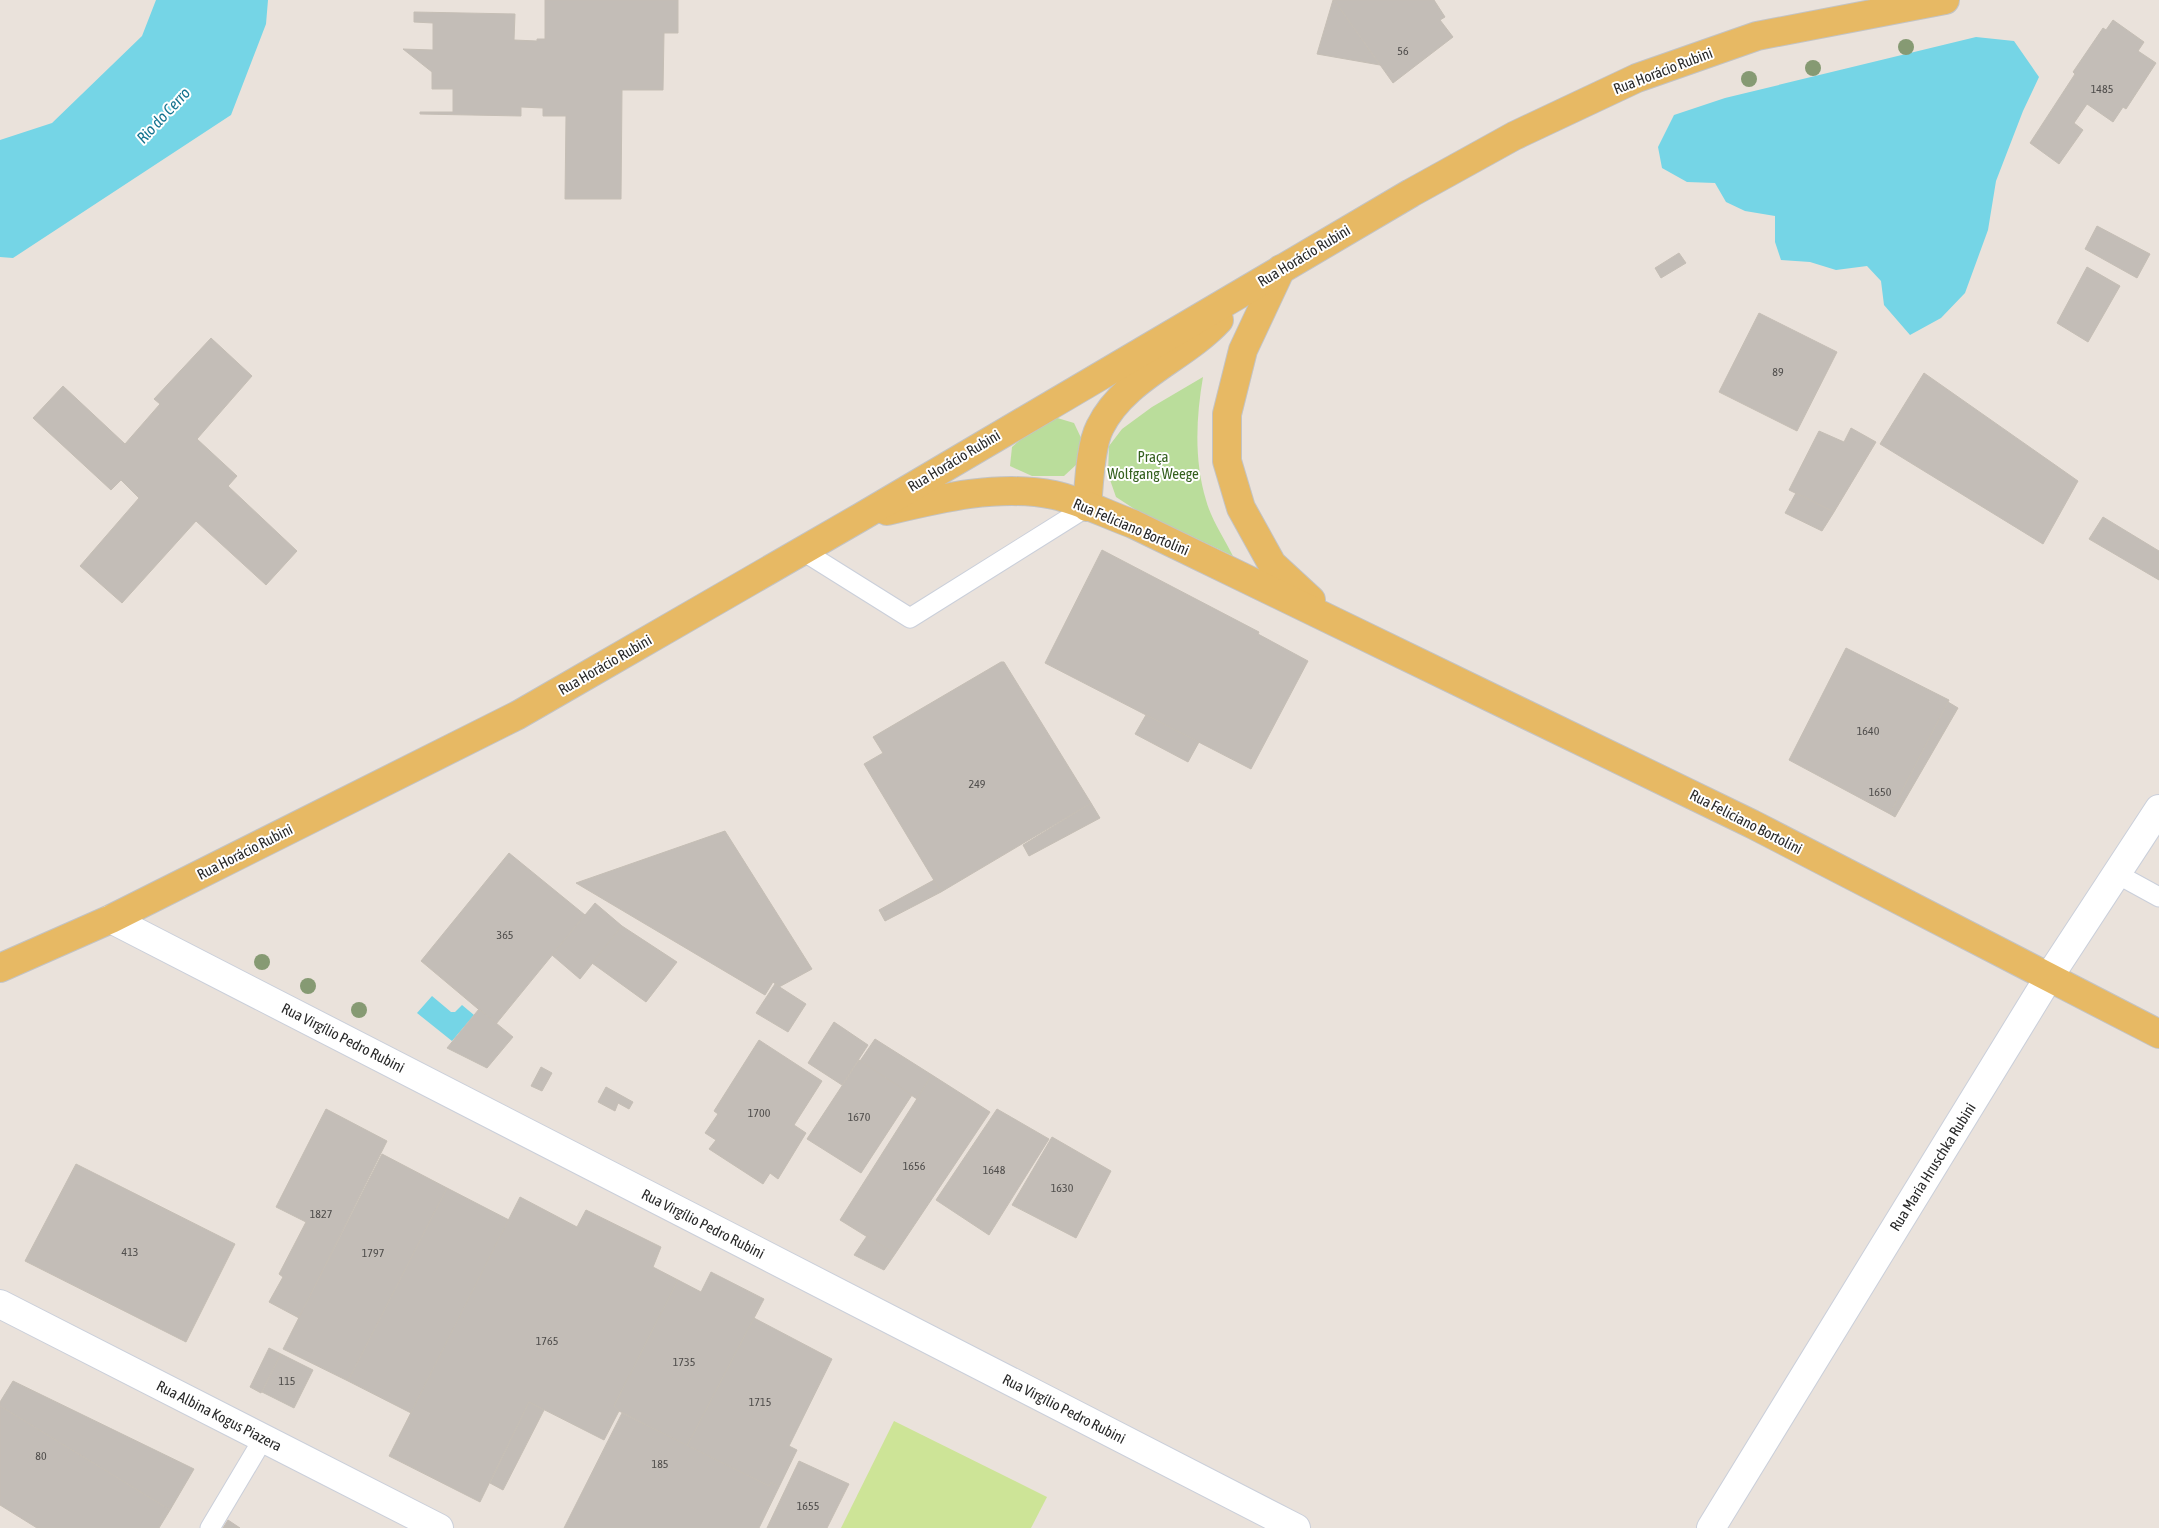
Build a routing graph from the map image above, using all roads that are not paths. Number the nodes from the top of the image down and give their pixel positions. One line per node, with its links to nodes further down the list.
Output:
1 (1934, 1): 2 (main road, Rua Horácio Rubini)
2 (1281, 269): 3 (main road, Rua Horácio Rubini); 7 (main road, Rua Feliciano Bortolini)
3 (1245, 291): 4 (main road); 5 (main road, Rua Horácio Rubini)
4 (1088, 507): 5 (main road, Rua Feliciano Bortolini); 6 (lane); 7 (main road, Rua Feliciano Bortolini)
5 (861, 517): 6 (main road, Rua Horácio Rubini)
6 (803, 551): 11 (main road, Rua Horácio Rubini)
7 (1330, 618): 13 (main road, Rua Feliciano Bortolini)
8 (2159, 809): 9 (street, Rua Maria Hruschka Rubini)
9 (2117, 874): 10 (lane); 13 (street, Rua Maria Hruschka Rubini)
10 (2159, 897)
11 (111, 919): 12 (main road, Rua Horácio Rubini); 19 (street, Rua Virgílio Pedro Rubini)
12 (0, 968)
13 (2050, 977): 14 (main road, Rua Feliciano Bortolini); 20 (street, Rua Maria Hruschka Rubini)
14 (2159, 1034)
15 (0, 1304): 16 (street, Rua Albina Kogus Piazera)
16 (263, 1439): 17 (lane); 18 (street, Rua Albina Kogus Piazera)
17 (210, 1528)
18 (440, 1528)
19 (1296, 1528)
20 (1711, 1528)

